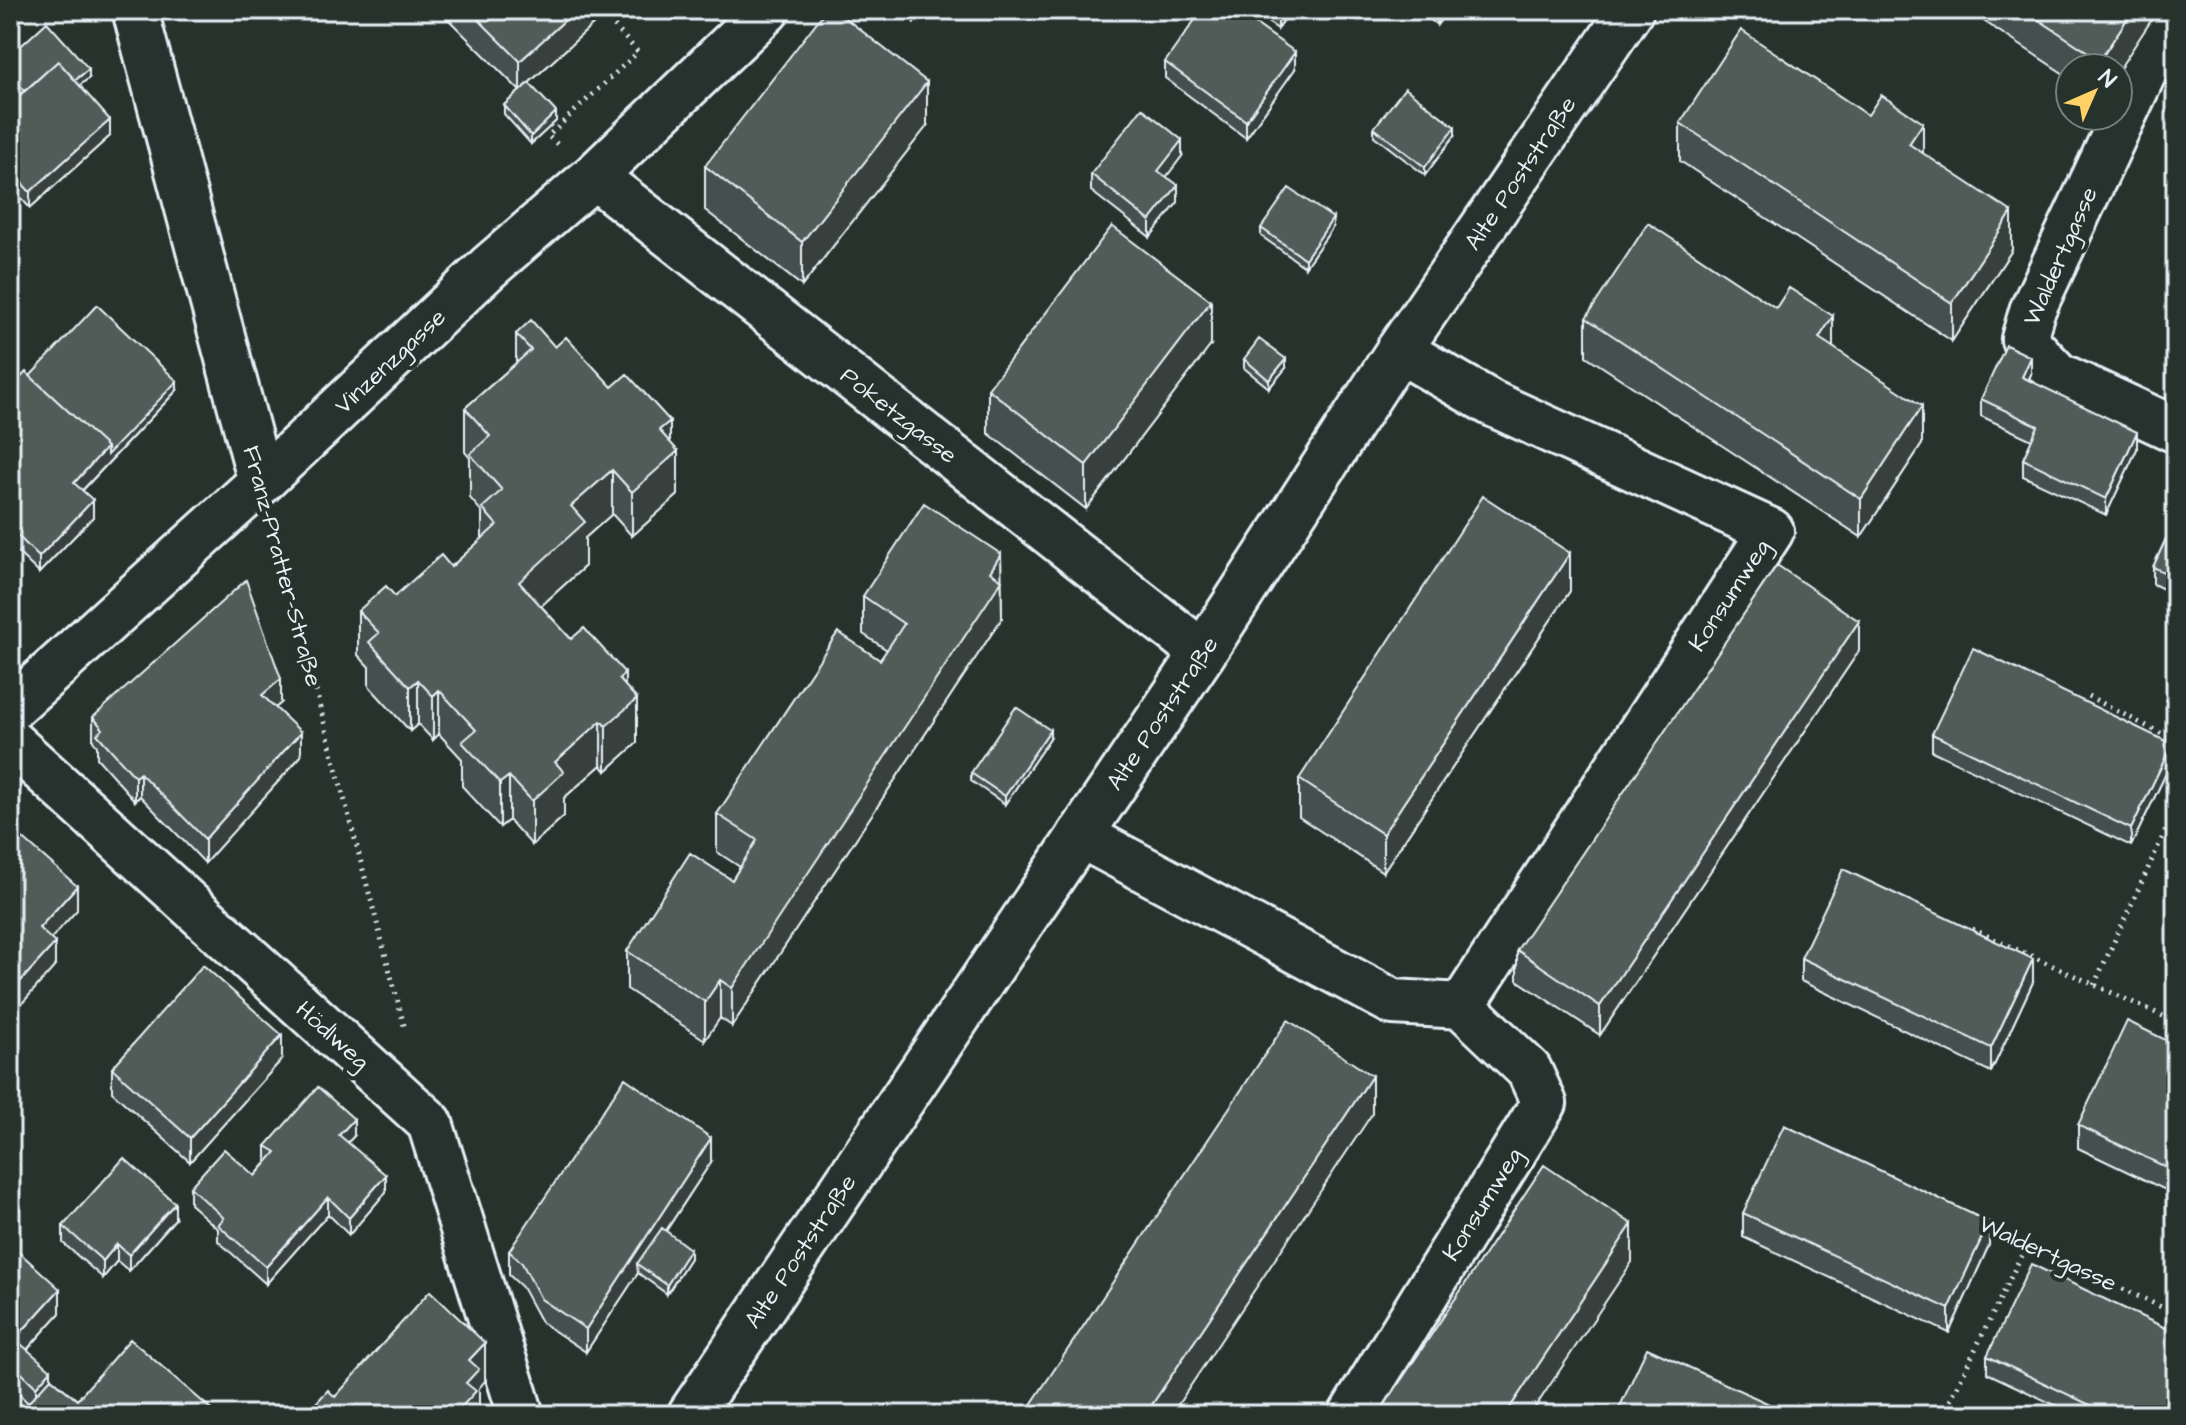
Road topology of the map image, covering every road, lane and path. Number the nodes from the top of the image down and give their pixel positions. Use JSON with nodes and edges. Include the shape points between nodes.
{"nodes":[{"id":1,"x":135,"y":10,"type":"edge"},
{"id":2,"x":767,"y":10,"type":"edge"},
{"id":3,"x":1631,"y":10,"type":"edge"},
{"id":4,"x":2173,"y":10,"type":"edge"},
{"id":5,"x":604,"y":15,"type":"dead end"},
{"id":6,"x":594,"y":176,"type":"junction"},
{"id":7,"x":1399,"y":350,"type":"junction"},
{"id":8,"x":2176,"y":430,"type":"edge"},
{"id":9,"x":261,"y":482,"type":"junction"},
{"id":10,"x":1203,"y":653,"type":"junction"},
{"id":11,"x":2088,"y":696,"type":"dead end"},
{"id":12,"x":10,"y":709,"type":"edge"},
{"id":13,"x":10,"y":741,"type":"edge"},
{"id":14,"x":2176,"y":741,"type":"edge"},
{"id":15,"x":2176,"y":808,"type":"edge"},
{"id":16,"x":1080,"y":835,"type":"junction"},
{"id":17,"x":1972,"y":929,"type":"edge"},
{"id":18,"x":2094,"y":985,"type":"junction"},
{"id":19,"x":1462,"y":1006,"type":"junction"},
{"id":20,"x":2176,"y":1022,"type":"edge"},
{"id":21,"x":406,"y":1032,"type":"dead end"},
{"id":22,"x":1973,"y":1218,"type":"edge"},
{"id":23,"x":2027,"y":1244,"type":"junction"},
{"id":24,"x":2176,"y":1314,"type":"edge"},
{"id":25,"x":1781,"y":1409,"type":"edge"},
{"id":26,"x":521,"y":1415,"type":"edge"},
{"id":27,"x":690,"y":1415,"type":"edge"},
{"id":28,"x":1351,"y":1415,"type":"edge"},
{"id":29,"x":1793,"y":1415,"type":"edge"},
{"id":30,"x":1943,"y":1415,"type":"edge"}],
"edges":[{"from":1,"to":9,"type":"street","name":"Franz-Pratter-Straße"},
{"from":2,"to":6,"type":"street","name":"Vinzenzgasse"},
{"from":3,"to":7,"type":"street","name":"Alte Poststraße"},
{"from":4,"to":8,"type":"street","name":"Waldertgasse","via":[[2032,311],[2024,339],[2058,375]]},
{"from":5,"to":6,"type":"path","via":[[638,52],[548,136]]},
{"from":6,"to":9,"type":"street","name":"Vinzenzgasse","via":[[489,267]]},
{"from":6,"to":10,"type":"street","name":"Poketzgasse"},
{"from":7,"to":10,"type":"street","name":"Alte Poststraße"},
{"from":7,"to":19,"type":"street","name":"Konsumweg","via":[[1491,403],[1771,531]]},
{"from":9,"to":12,"type":"street","name":"Vinzenzgasse"},
{"from":9,"to":21,"type":"path","name":"Franz-Pratter-Straße"},
{"from":10,"to":16,"type":"street","name":"Alte Poststraße"},
{"from":11,"to":14,"type":"path"},
{"from":13,"to":26,"type":"street","name":"Hödlweg","via":[[430,1123]]},
{"from":15,"to":18,"type":"path"},
{"from":16,"to":19,"type":"street","via":[[1393,1002]]},
{"from":16,"to":27,"type":"street","name":"Alte Poststraße"},
{"from":17,"to":18,"type":"path"},
{"from":18,"to":20,"type":"path"},
{"from":19,"to":28,"type":"street","name":"Konsumweg","via":[[1529,1070],[1544,1103]]},
{"from":22,"to":23,"type":"path","name":"Waldertgasse"},
{"from":23,"to":24,"type":"path","name":"Waldertgasse"},
{"from":23,"to":30,"type":"path"},
{"from":25,"to":29,"type":"path"}]}
